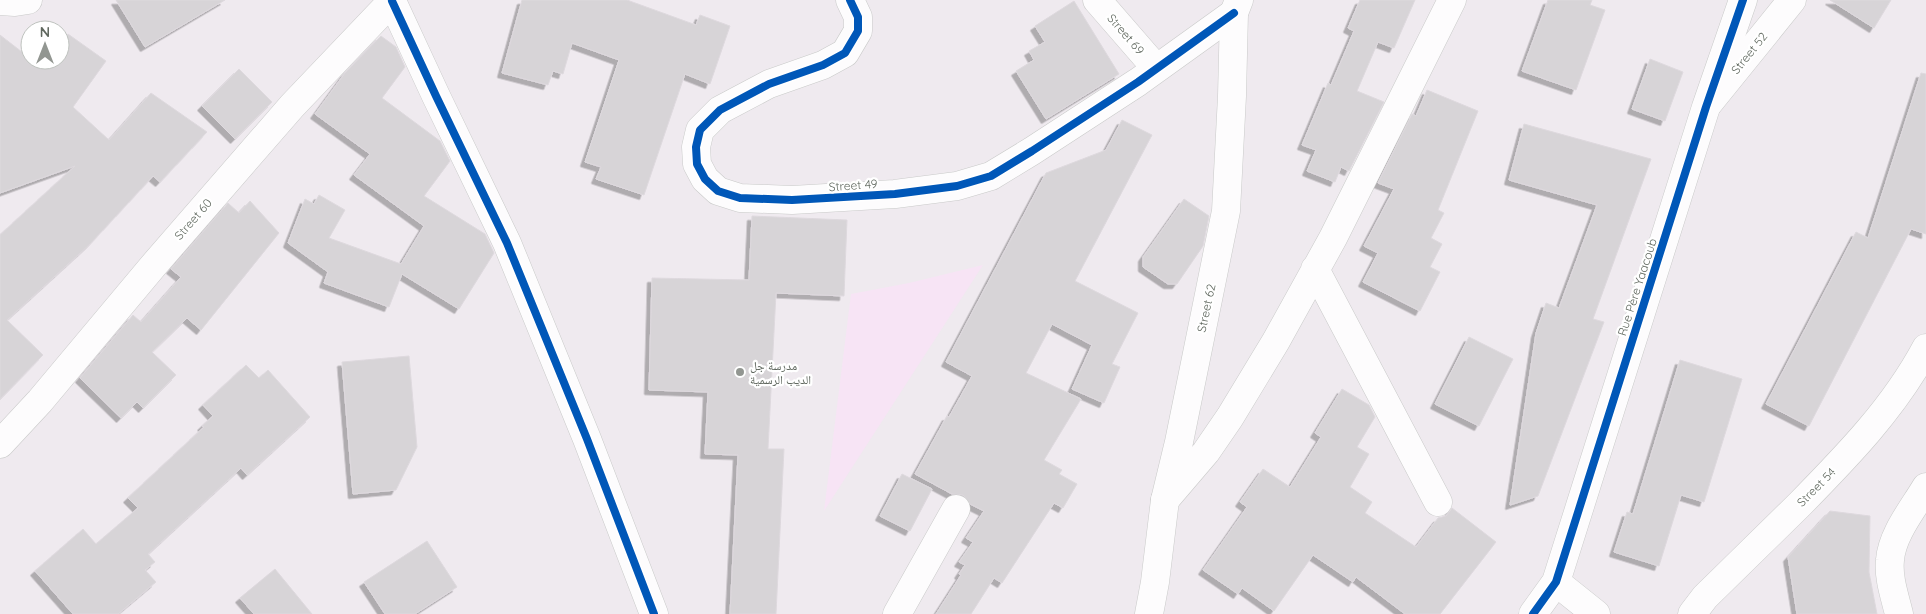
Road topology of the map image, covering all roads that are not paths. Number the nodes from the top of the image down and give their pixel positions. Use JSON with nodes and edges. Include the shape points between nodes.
{"nodes":[{"id":1,"x":0,"y":0,"type":"edge"},
{"id":2,"x":28,"y":0,"type":"edge"},
{"id":3,"x":393,"y":0,"type":"edge"},
{"id":4,"x":850,"y":0,"type":"edge"},
{"id":5,"x":1097,"y":0,"type":"edge"},
{"id":6,"x":1452,"y":0,"type":"edge"},
{"id":7,"x":1743,"y":0,"type":"edge"},
{"id":8,"x":1792,"y":0,"type":"edge"},
{"id":9,"x":1236,"y":6,"type":"edge"},
{"id":10,"x":1156,"y":68,"type":"junction"},
{"id":11,"x":1706,"y":107,"type":"junction"},
{"id":12,"x":1316,"y":269,"type":"junction"},
{"id":13,"x":1926,"y":348,"type":"edge"},
{"id":14,"x":0,"y":444,"type":"edge"},
{"id":15,"x":1926,"y":487,"type":"edge"},
{"id":16,"x":1165,"y":500,"type":"junction"},
{"id":17,"x":1438,"y":502,"type":"dead end"},
{"id":18,"x":956,"y":509,"type":"dead end"},
{"id":19,"x":1556,"y":582,"type":"junction"},
{"id":20,"x":654,"y":614,"type":"edge"},
{"id":21,"x":897,"y":614,"type":"edge"},
{"id":22,"x":1149,"y":614,"type":"edge"},
{"id":23,"x":1533,"y":614,"type":"edge"},
{"id":24,"x":1596,"y":614,"type":"edge"},
{"id":25,"x":1692,"y":614,"type":"edge"},
{"id":26,"x":1899,"y":614,"type":"edge"}],
"edges":[{"from":1,"to":2,"type":"street"},
{"from":3,"to":14,"type":"street","name":"Street 60","via":[[292,106]]},
{"from":3,"to":20,"type":"street","via":[[508,243]]},
{"from":4,"to":10,"type":"street","name":"Street 49","via":[[858,17],[858,32],[845,54],[744,97],[720,110],[700,130],[697,164],[705,179],[718,191],[740,198],[792,200],[895,194],[957,186],[991,176]]},
{"from":5,"to":10,"type":"street","name":"Street 69"},
{"from":6,"to":12,"type":"street"},
{"from":7,"to":11,"type":"street","name":"Rue Père Yaacoub"},
{"from":8,"to":11,"type":"street","name":"Street 52"},
{"from":9,"to":10,"type":"street","name":"Street 49"},
{"from":9,"to":16,"type":"street","name":"Street 62","via":[[1226,211]]},
{"from":11,"to":19,"type":"street","name":"Rue Père Yaacoub"},
{"from":12,"to":16,"type":"street","via":[[1230,417],[1206,452]]},
{"from":12,"to":17,"type":"street"},
{"from":13,"to":25,"type":"street","name":"Street 54","via":[[1882,415],[1849,455],[1705,597]]},
{"from":15,"to":26,"type":"street","via":[[1892,550],[1893,593]]},
{"from":16,"to":22,"type":"street","name":"Street 62"},
{"from":18,"to":21,"type":"street"},
{"from":19,"to":23,"type":"street","name":"Rue Père Yaacoub"},
{"from":19,"to":24,"type":"street"}]}
